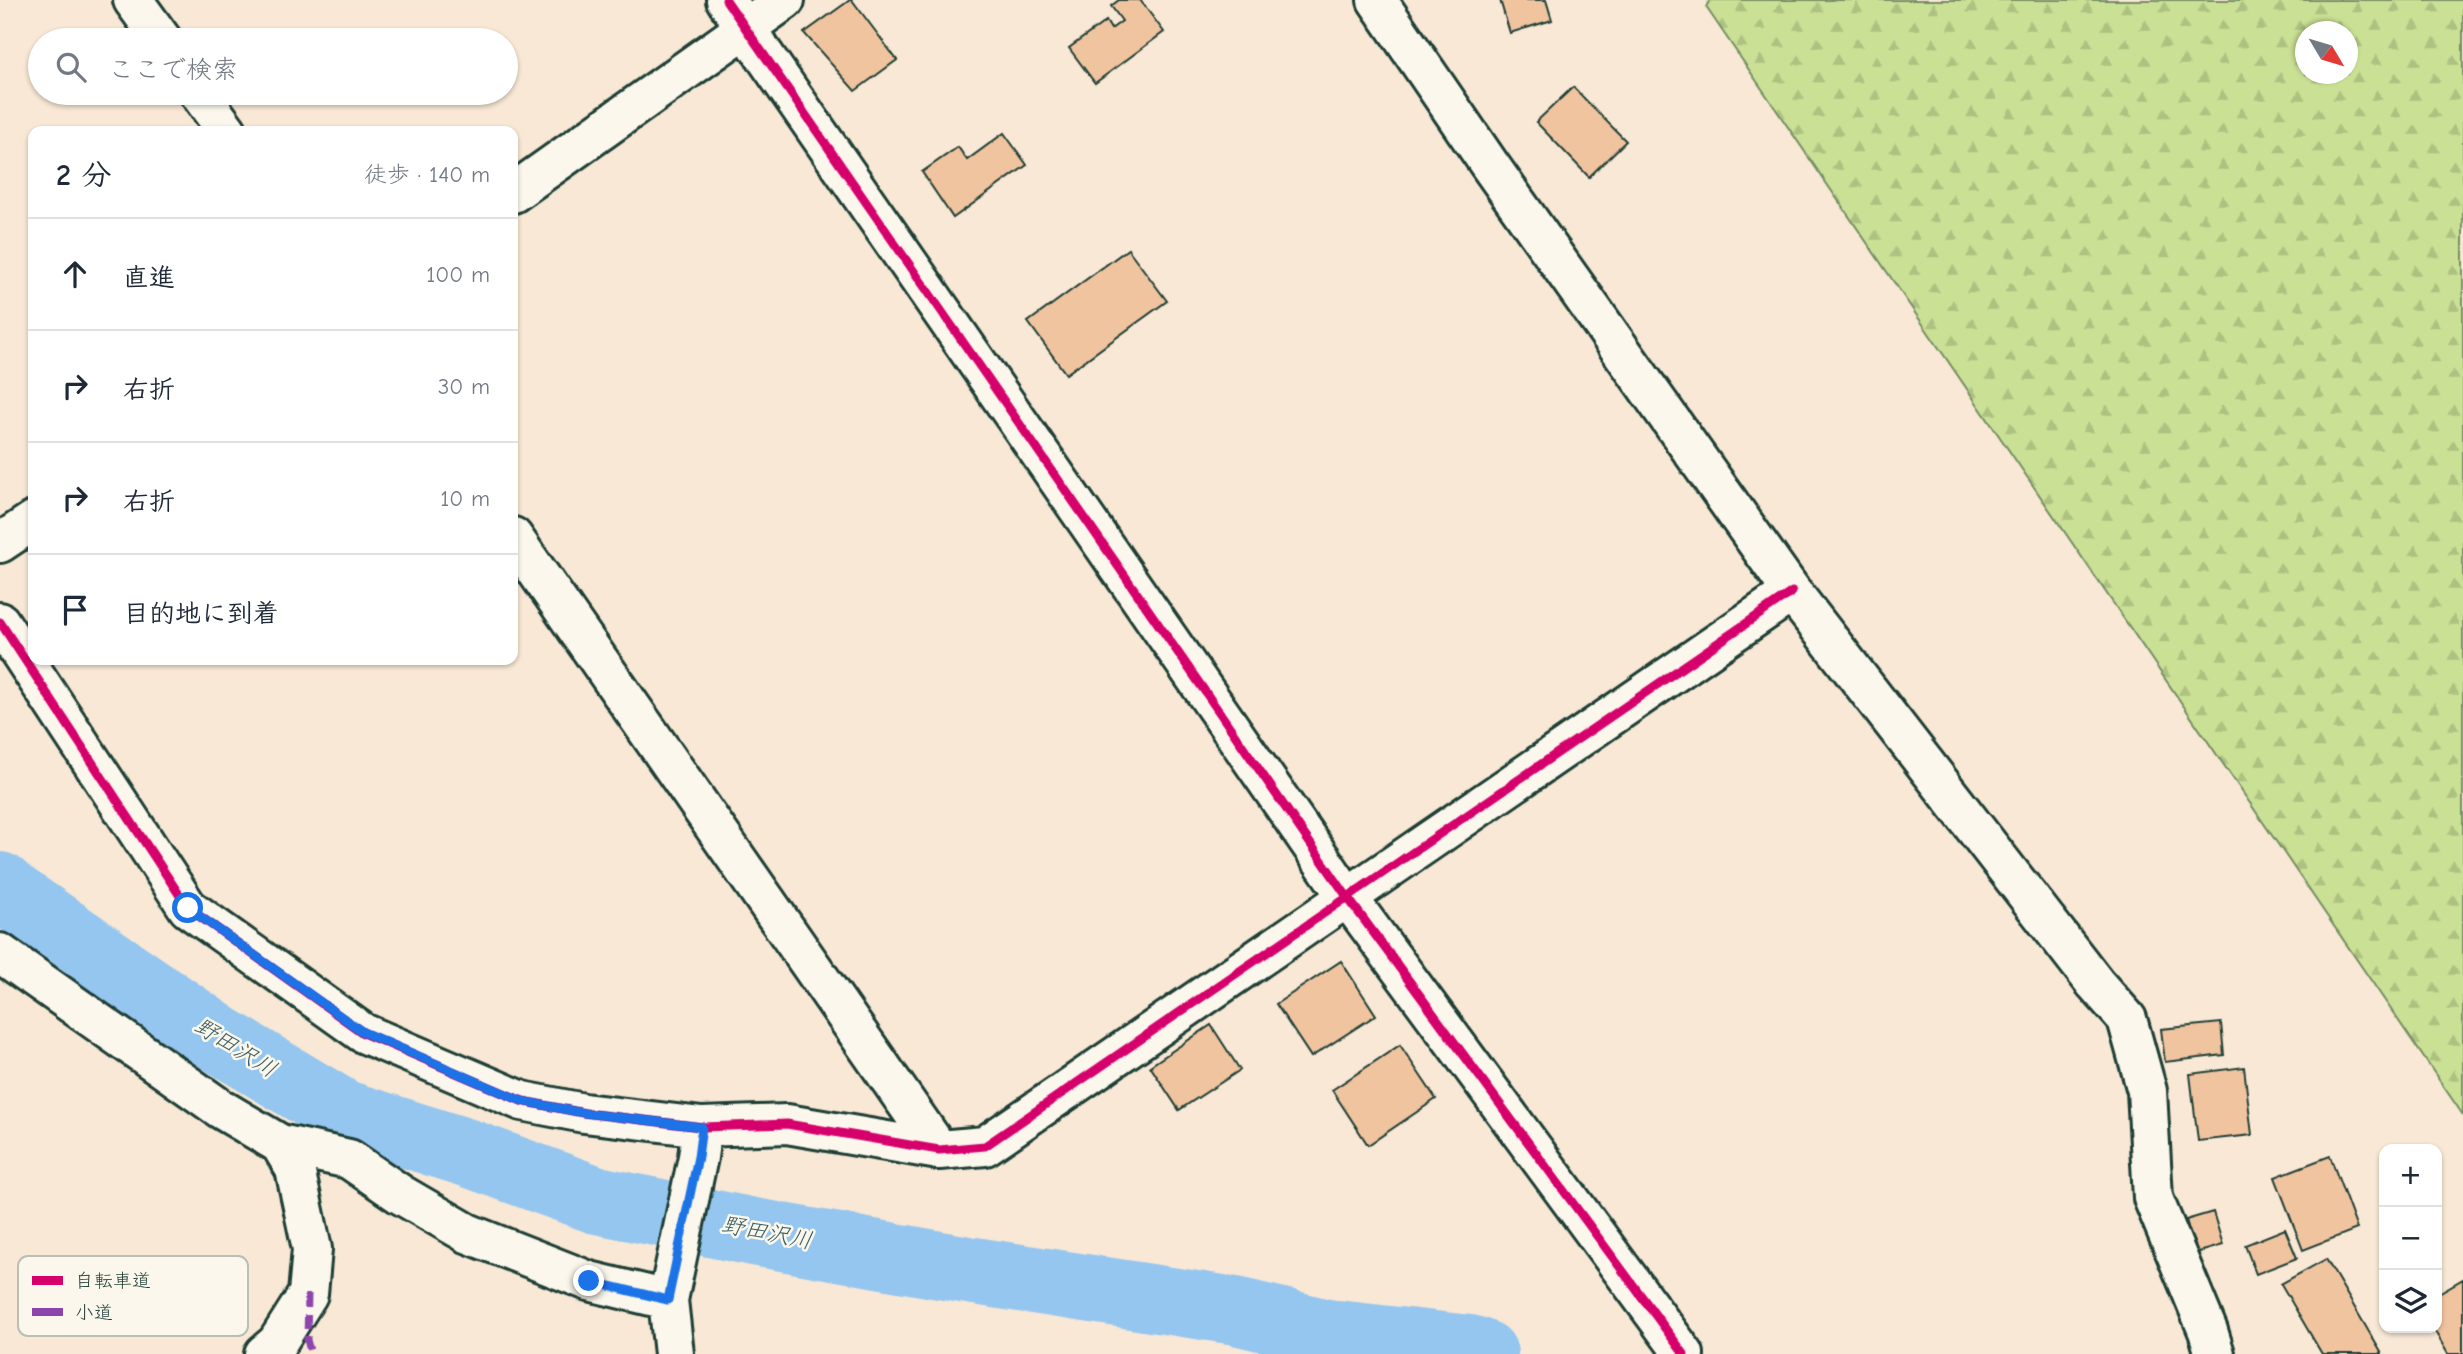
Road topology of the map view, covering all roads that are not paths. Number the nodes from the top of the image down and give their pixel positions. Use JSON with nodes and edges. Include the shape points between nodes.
{"nodes":[{"id":1,"x":133,"y":0,"type":"edge"},
{"id":2,"x":785,"y":0,"type":"edge"},
{"id":3,"x":1377,"y":0,"type":"edge"},
{"id":4,"x":736,"y":14,"type":"edge"},
{"id":5,"x":153,"y":28,"type":"edge"},
{"id":6,"x":208,"y":105,"type":"edge"},
{"id":7,"x":223,"y":126,"type":"edge"},
{"id":8,"x":518,"y":189,"type":"edge"},
{"id":9,"x":28,"y":523,"type":"edge"},
{"id":10,"x":0,"y":543,"type":"edge"},
{"id":11,"x":518,"y":544,"type":"edge"},
{"id":12,"x":1792,"y":592,"type":"junction"},
{"id":13,"x":0,"y":622,"type":"edge"},
{"id":14,"x":1348,"y":898,"type":"junction"},
{"id":15,"x":0,"y":953,"type":"edge"},
{"id":16,"x":700,"y":1142,"type":"junction"},
{"id":17,"x":280,"y":1144,"type":"junction"},
{"id":18,"x":939,"y":1150,"type":"junction"},
{"id":19,"x":671,"y":1286,"type":"junction"},
{"id":20,"x":264,"y":1354,"type":"edge"},
{"id":21,"x":674,"y":1354,"type":"edge"},
{"id":22,"x":1684,"y":1354,"type":"edge"},
{"id":23,"x":2216,"y":1354,"type":"edge"}],
"edges":[{"from":1,"to":5,"type":"street"},
{"from":2,"to":4,"type":"street"},
{"from":3,"to":12,"type":"street"},
{"from":4,"to":8,"type":"street"},
{"from":4,"to":14,"type":"street"},
{"from":6,"to":7,"type":"street"},
{"from":9,"to":10,"type":"street"},
{"from":11,"to":18,"type":"street"},
{"from":12,"to":14,"type":"street"},
{"from":12,"to":23,"type":"street","via":[[2127,1019],[2147,1091],[2153,1198]]},
{"from":13,"to":16,"type":"street","via":[[188,908],[363,1032],[522,1101]]},
{"from":14,"to":18,"type":"street","via":[[985,1146]]},
{"from":14,"to":22,"type":"street"},
{"from":15,"to":17,"type":"street","via":[[221,1109]]},
{"from":16,"to":18,"type":"street","via":[[787,1125]]},
{"from":16,"to":19,"type":"street"},
{"from":17,"to":19,"type":"street","via":[[349,1159],[467,1233],[589,1281]]},
{"from":17,"to":20,"type":"street","via":[[295,1169],[312,1249],[308,1294],[277,1343]]},
{"from":19,"to":21,"type":"street"}]}
